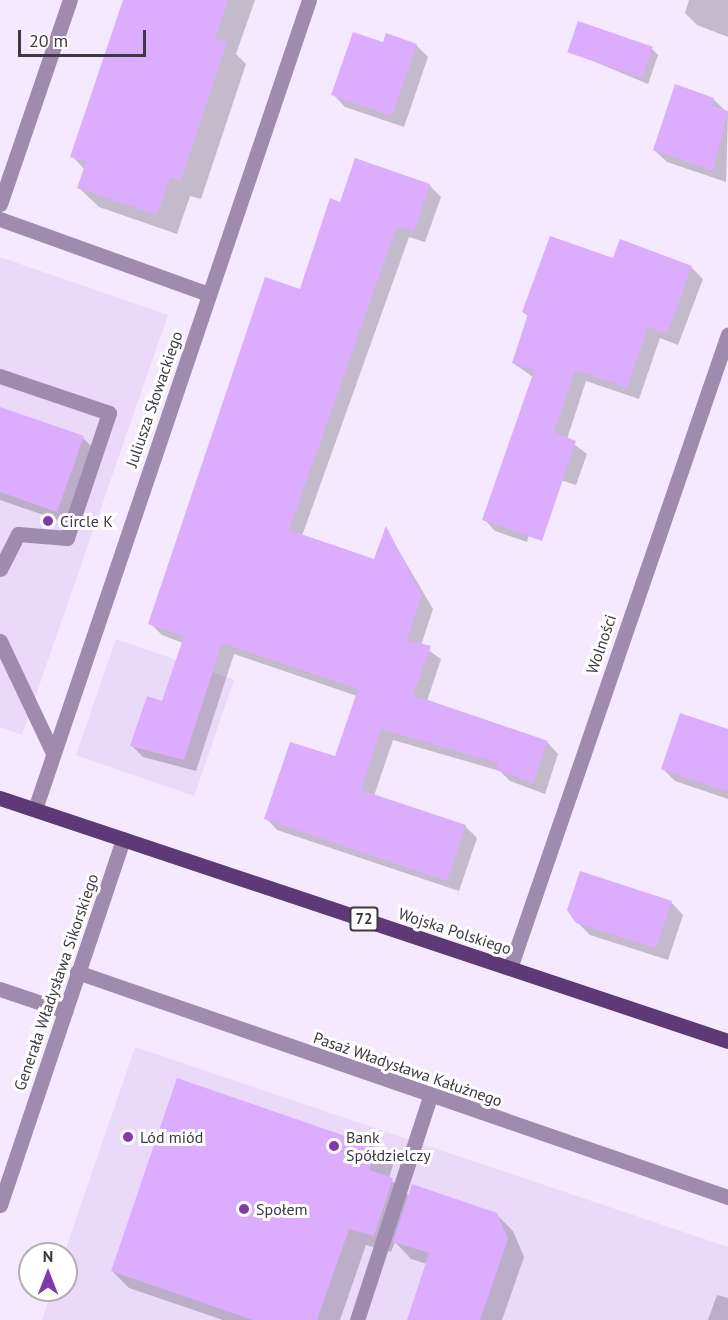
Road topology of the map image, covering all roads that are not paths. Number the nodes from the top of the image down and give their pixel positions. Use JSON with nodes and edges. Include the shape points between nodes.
{"nodes":[{"id":1,"x":70,"y":0,"type":"edge"},
{"id":2,"x":309,"y":0,"type":"edge"},
{"id":3,"x":0,"y":204,"type":"edge"},
{"id":4,"x":0,"y":219,"type":"edge"},
{"id":5,"x":208,"y":294,"type":"junction"},
{"id":6,"x":728,"y":334,"type":"edge"},
{"id":7,"x":0,"y":376,"type":"edge"},
{"id":8,"x":0,"y":568,"type":"edge"},
{"id":9,"x":0,"y":640,"type":"edge"},
{"id":10,"x":53,"y":753,"type":"junction"},
{"id":11,"x":0,"y":798,"type":"edge"},
{"id":12,"x":34,"y":809,"type":"junction"},
{"id":13,"x":123,"y":839,"type":"junction"},
{"id":14,"x":510,"y":968,"type":"junction"},
{"id":15,"x":77,"y":972,"type":"junction"},
{"id":16,"x":0,"y":989,"type":"edge"},
{"id":17,"x":65,"y":1011,"type":"junction"},
{"id":18,"x":728,"y":1041,"type":"edge"},
{"id":19,"x":430,"y":1097,"type":"junction"},
{"id":20,"x":728,"y":1197,"type":"edge"},
{"id":21,"x":0,"y":1205,"type":"edge"},
{"id":22,"x":357,"y":1320,"type":"edge"}],
"edges":[{"from":1,"to":3,"type":"street"},
{"from":2,"to":5,"type":"street","name":"Juliusza Słowackiego"},
{"from":4,"to":5,"type":"street"},
{"from":5,"to":10,"type":"street","name":"Juliusza Słowackiego"},
{"from":6,"to":14,"type":"street","name":"Wolności"},
{"from":7,"to":8,"type":"street","via":[[109,413],[66,538],[18,534]]},
{"from":9,"to":10,"type":"street"},
{"from":10,"to":12,"type":"street","name":"Juliusza Słowackiego"},
{"from":11,"to":12,"type":"main road","name":"Wojska Polskiego","number":"72"},
{"from":12,"to":13,"type":"main road","name":"Wojska Polskiego","number":"72"},
{"from":13,"to":14,"type":"main road","name":"Wojska Polskiego","number":"72"},
{"from":13,"to":15,"type":"street","name":"Generała Władysława Sikorskiego"},
{"from":14,"to":18,"type":"main road","name":"Wojska Polskiego","number":"72"},
{"from":15,"to":17,"type":"street","name":"Generała Władysława Sikorskiego"},
{"from":15,"to":19,"type":"street","name":"Pasaż Władysława Kałużnego"},
{"from":16,"to":17,"type":"street"},
{"from":17,"to":21,"type":"street","name":"Generała Władysława Sikorskiego"},
{"from":19,"to":20,"type":"street","name":"Pasaż Władysława Kałużnego"},
{"from":19,"to":22,"type":"street"}]}
